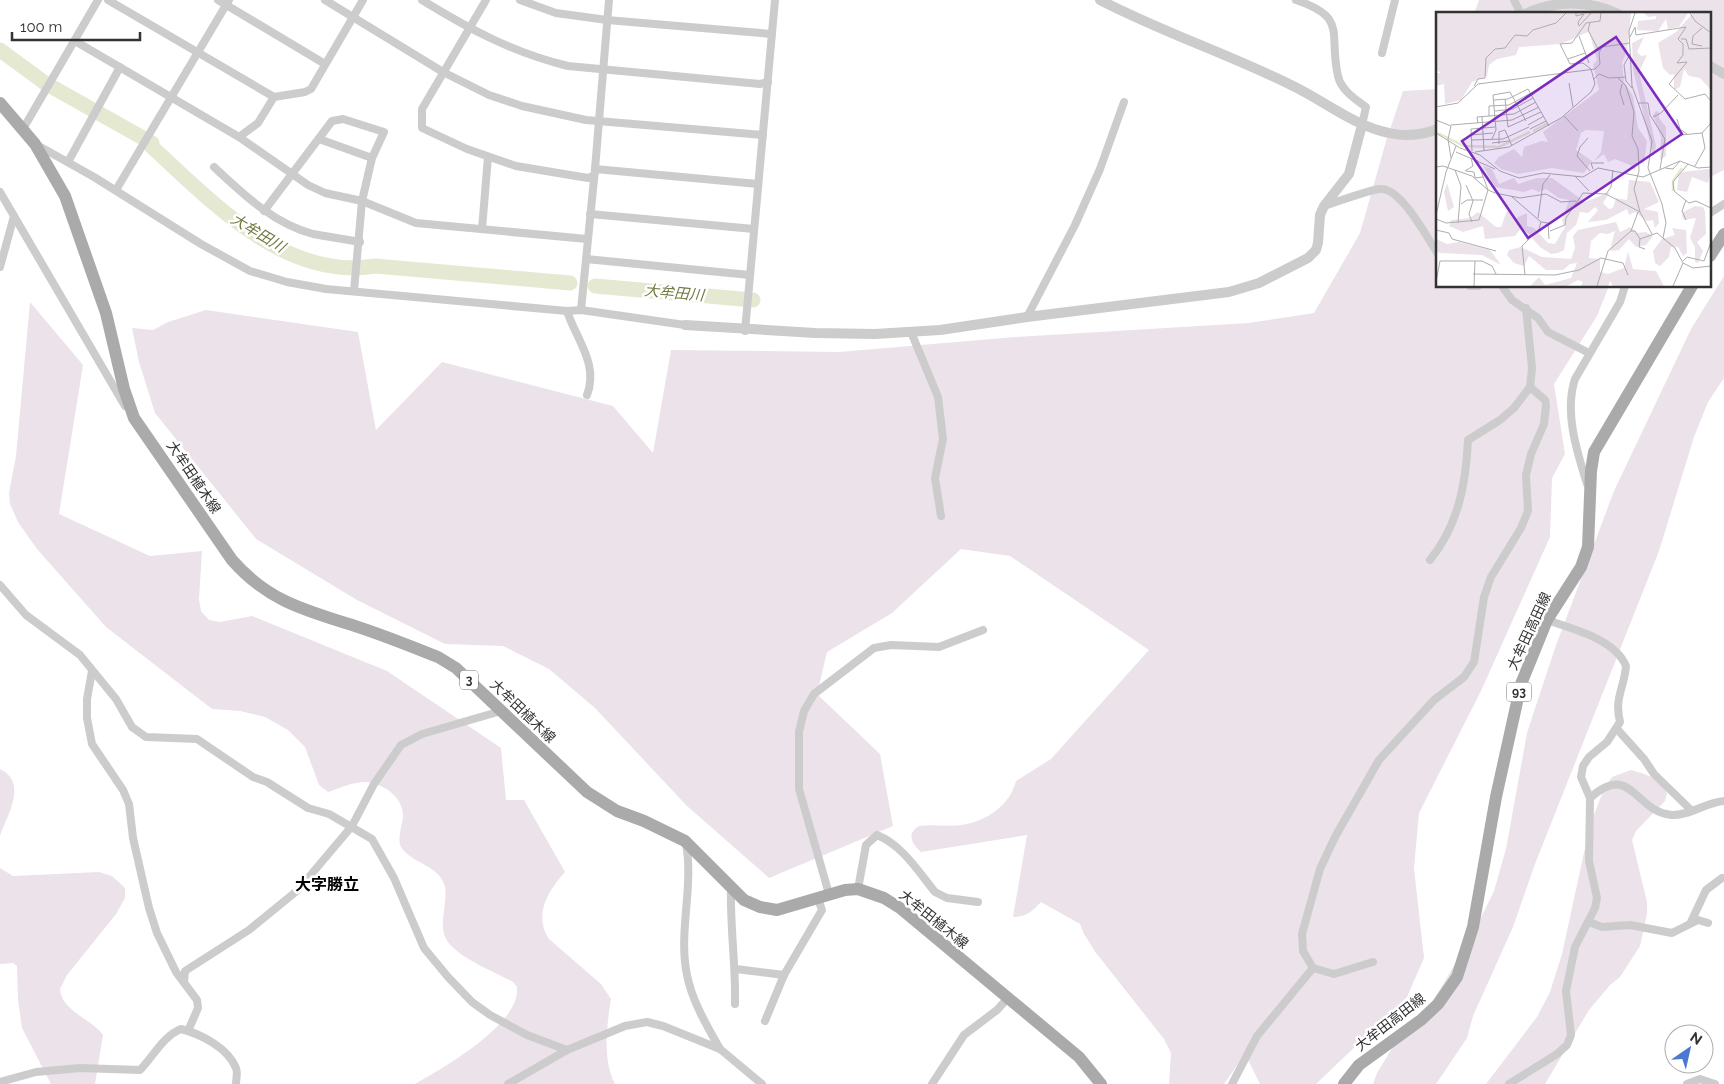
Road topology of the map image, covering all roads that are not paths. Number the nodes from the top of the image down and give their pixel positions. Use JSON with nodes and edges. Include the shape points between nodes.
{"nodes":[{"id":1,"x":98,"y":0,"type":"edge"},
{"id":2,"x":108,"y":0,"type":"edge"},
{"id":3,"x":218,"y":0,"type":"edge"},
{"id":4,"x":325,"y":0,"type":"edge"},
{"id":5,"x":363,"y":0,"type":"edge"},
{"id":6,"x":422,"y":0,"type":"edge"},
{"id":7,"x":486,"y":0,"type":"edge"},
{"id":8,"x":520,"y":0,"type":"edge"},
{"id":9,"x":609,"y":0,"type":"edge"},
{"id":10,"x":775,"y":0,"type":"edge"},
{"id":11,"x":1100,"y":0,"type":"edge"},
{"id":12,"x":1296,"y":0,"type":"edge"},
{"id":13,"x":1395,"y":0,"type":"edge"},
{"id":14,"x":1514,"y":0,"type":"edge"},
{"id":15,"x":227,"y":2,"type":"edge"},
{"id":16,"x":1519,"y":12,"type":"edge"},
{"id":17,"x":1529,"y":12,"type":"edge"},
{"id":18,"x":1614,"y":12,"type":"edge"},
{"id":19,"x":353,"y":17,"type":"junction"},
{"id":20,"x":607,"y":20,"type":"junction"},
{"id":21,"x":469,"y":29,"type":"junction"},
{"id":22,"x":772,"y":34,"type":"junction"},
{"id":23,"x":75,"y":41,"type":"junction"},
{"id":24,"x":198,"y":52,"type":"junction"},
{"id":25,"x":1382,"y":53,"type":"dead end"},
{"id":26,"x":325,"y":64,"type":"junction"},
{"id":27,"x":120,"y":67,"type":"junction"},
{"id":28,"x":1712,"y":67,"type":"edge"},
{"id":29,"x":604,"y":69,"type":"junction"},
{"id":30,"x":443,"y":72,"type":"junction"},
{"id":31,"x":1724,"y":74,"type":"edge"},
{"id":32,"x":768,"y":82,"type":"junction"},
{"id":33,"x":171,"y":97,"type":"junction"},
{"id":34,"x":274,"y":97,"type":"junction"},
{"id":35,"x":1124,"y":102,"type":"dead end"},
{"id":36,"x":0,"y":103,"type":"edge"},
{"id":37,"x":599,"y":120,"type":"junction"},
{"id":38,"x":1362,"y":125,"type":"junction"},
{"id":39,"x":23,"y":129,"type":"junction"},
{"id":40,"x":1436,"y":131,"type":"edge"},
{"id":41,"x":763,"y":135,"type":"junction"},
{"id":42,"x":239,"y":137,"type":"junction"},
{"id":43,"x":319,"y":139,"type":"junction"},
{"id":44,"x":35,"y":144,"type":"junction"},
{"id":45,"x":488,"y":157,"type":"junction"},
{"id":46,"x":372,"y":158,"type":"junction"},
{"id":47,"x":68,"y":162,"type":"junction"},
{"id":48,"x":214,"y":168,"type":"dead end"},
{"id":49,"x":594,"y":172,"type":"junction"},
{"id":50,"x":291,"y":173,"type":"junction"},
{"id":51,"x":758,"y":184,"type":"junction"},
{"id":52,"x":116,"y":190,"type":"junction"},
{"id":53,"x":0,"y":192,"type":"edge"},
{"id":54,"x":362,"y":201,"type":"junction"},
{"id":55,"x":1724,"y":204,"type":"edge"},
{"id":56,"x":1324,"y":206,"type":"junction"},
{"id":57,"x":264,"y":211,"type":"junction"},
{"id":58,"x":1712,"y":212,"type":"edge"},
{"id":59,"x":590,"y":214,"type":"junction"},
{"id":60,"x":14,"y":216,"type":"junction"},
{"id":61,"x":482,"y":229,"type":"junction"},
{"id":62,"x":754,"y":229,"type":"junction"},
{"id":63,"x":1724,"y":234,"type":"edge"},
{"id":64,"x":587,"y":239,"type":"junction"},
{"id":65,"x":360,"y":242,"type":"junction"},
{"id":66,"x":1436,"y":251,"type":"edge"},
{"id":67,"x":1712,"y":253,"type":"edge"},
{"id":68,"x":586,"y":259,"type":"junction"},
{"id":69,"x":0,"y":266,"type":"edge"},
{"id":70,"x":750,"y":275,"type":"junction"},
{"id":71,"x":1503,"y":288,"type":"edge"},
{"id":72,"x":1624,"y":288,"type":"edge"},
{"id":73,"x":1691,"y":288,"type":"edge"},
{"id":74,"x":354,"y":291,"type":"junction"},
{"id":75,"x":1526,"y":308,"type":"junction"},
{"id":76,"x":581,"y":310,"type":"junction"},
{"id":77,"x":567,"y":311,"type":"junction"},
{"id":78,"x":1027,"y":317,"type":"junction"},
{"id":79,"x":686,"y":325,"type":"joint"},
{"id":80,"x":744,"y":330,"type":"junction"},
{"id":81,"x":911,"y":332,"type":"junction"},
{"id":82,"x":1590,"y":353,"type":"junction"},
{"id":83,"x":1530,"y":387,"type":"junction"},
{"id":84,"x":587,"y":395,"type":"dead end"},
{"id":85,"x":152,"y":441,"type":"junction"},
{"id":86,"x":1590,"y":493,"type":"junction"},
{"id":87,"x":941,"y":516,"type":"dead end"},
{"id":88,"x":1430,"y":560,"type":"dead end"},
{"id":89,"x":0,"y":585,"type":"edge"},
{"id":90,"x":1547,"y":620,"type":"junction"},
{"id":91,"x":982,"y":630,"type":"dead end"},
{"id":92,"x":92,"y":671,"type":"junction"},
{"id":93,"x":501,"y":711,"type":"junction"},
{"id":94,"x":1617,"y":729,"type":"junction"},
{"id":95,"x":1590,"y":798,"type":"junction"},
{"id":96,"x":1724,"y":801,"type":"edge"},
{"id":97,"x":1691,"y":810,"type":"junction"},
{"id":98,"x":352,"y":826,"type":"junction"},
{"id":99,"x":685,"y":840,"type":"junction"},
{"id":100,"x":1722,"y":878,"type":"dead end"},
{"id":101,"x":731,"y":889,"type":"junction"},
{"id":102,"x":858,"y":889,"type":"junction"},
{"id":103,"x":823,"y":897,"type":"junction"},
{"id":104,"x":978,"y":902,"type":"dead end"},
{"id":105,"x":1589,"y":922,"type":"junction"},
{"id":106,"x":1691,"y":922,"type":"junction"},
{"id":107,"x":1708,"y":923,"type":"dead end"},
{"id":108,"x":1373,"y":962,"type":"dead end"},
{"id":109,"x":1313,"y":968,"type":"junction"},
{"id":110,"x":736,"y":969,"type":"junction"},
{"id":111,"x":784,"y":975,"type":"junction"},
{"id":112,"x":184,"y":982,"type":"junction"},
{"id":113,"x":1007,"y":999,"type":"junction"},
{"id":114,"x":736,"y":1004,"type":"dead end"},
{"id":115,"x":765,"y":1021,"type":"dead end"},
{"id":116,"x":188,"y":1031,"type":"junction"},
{"id":117,"x":720,"y":1049,"type":"junction"},
{"id":118,"x":567,"y":1050,"type":"junction"},
{"id":119,"x":0,"y":1082,"type":"edge"},
{"id":120,"x":236,"y":1084,"type":"edge"},
{"id":121,"x":508,"y":1084,"type":"edge"},
{"id":122,"x":762,"y":1084,"type":"edge"},
{"id":123,"x":932,"y":1084,"type":"edge"},
{"id":124,"x":1101,"y":1084,"type":"edge"},
{"id":125,"x":1232,"y":1084,"type":"edge"},
{"id":126,"x":1344,"y":1084,"type":"edge"},
{"id":127,"x":1509,"y":1084,"type":"edge"},
{"id":128,"x":1686,"y":1084,"type":"edge"},
{"id":129,"x":1715,"y":1084,"type":"edge"}],
"edges":[{"from":1,"to":23,"type":"street"},
{"from":2,"to":24,"type":"street"},
{"from":3,"to":15,"type":"street"},
{"from":4,"to":19,"type":"street"},
{"from":5,"to":19,"type":"street"},
{"from":6,"to":21,"type":"street"},
{"from":7,"to":21,"type":"street"},
{"from":8,"to":20,"type":"street","via":[[556,12]]},
{"from":9,"to":20,"type":"street"},
{"from":10,"to":22,"type":"street"},
{"from":11,"to":38,"type":"street","via":[[1154,27],[1290,84]]},
{"from":12,"to":38,"type":"street","via":[[1317,8],[1332,22],[1338,77],[1350,95],[1366,107]]},
{"from":13,"to":25,"type":"street"},
{"from":14,"to":16,"type":"street"},
{"from":15,"to":24,"type":"street"},
{"from":15,"to":26,"type":"street"},
{"from":17,"to":18,"type":"street","via":[[1549,3],[1564,1],[1595,3]]},
{"from":19,"to":26,"type":"street"},
{"from":19,"to":30,"type":"street"},
{"from":20,"to":22,"type":"street"},
{"from":20,"to":29,"type":"street"},
{"from":21,"to":29,"type":"street","via":[[540,59],[568,66]]},
{"from":21,"to":30,"type":"street"},
{"from":22,"to":32,"type":"street"},
{"from":23,"to":27,"type":"street"},
{"from":23,"to":39,"type":"street"},
{"from":24,"to":33,"type":"street"},
{"from":24,"to":34,"type":"street"},
{"from":26,"to":34,"type":"street","via":[[312,89]]},
{"from":27,"to":33,"type":"street"},
{"from":27,"to":47,"type":"street"},
{"from":28,"to":31,"type":"street"},
{"from":29,"to":32,"type":"street","via":[[760,84]]},
{"from":29,"to":37,"type":"street"},
{"from":30,"to":37,"type":"street","via":[[489,95],[522,106],[567,117]]},
{"from":30,"to":45,"type":"street","via":[[422,109],[422,128]]},
{"from":32,"to":41,"type":"street"},
{"from":33,"to":42,"type":"street"},
{"from":33,"to":52,"type":"street"},
{"from":34,"to":42,"type":"street","via":[[258,123]]},
{"from":35,"to":78,"type":"street","via":[[1075,225]]},
{"from":36,"to":39,"type":"main road","name":"大牟田植木線","number":"3"},
{"from":37,"to":41,"type":"street"},
{"from":37,"to":49,"type":"street"},
{"from":38,"to":40,"type":"street","via":[[1408,136]]},
{"from":38,"to":56,"type":"street","via":[[1349,174]]},
{"from":39,"to":44,"type":"main road","name":"大牟田植木線","number":"3"},
{"from":41,"to":51,"type":"street"},
{"from":42,"to":50,"type":"street"},
{"from":43,"to":46,"type":"street"},
{"from":43,"to":46,"type":"street","via":[[332,121],[343,119],[384,132]]},
{"from":43,"to":50,"type":"street"},
{"from":44,"to":47,"type":"street"},
{"from":44,"to":85,"type":"main road","name":"大牟田植木線","number":"3","via":[[65,196],[106,313],[134,418]]},
{"from":45,"to":49,"type":"street","via":[[516,166],[588,178]]},
{"from":45,"to":61,"type":"street"},
{"from":46,"to":54,"type":"street"},
{"from":47,"to":52,"type":"street"},
{"from":48,"to":57,"type":"street"},
{"from":49,"to":51,"type":"street"},
{"from":49,"to":59,"type":"street"},
{"from":50,"to":54,"type":"street","via":[[325,193]]},
{"from":50,"to":57,"type":"street"},
{"from":51,"to":62,"type":"street"},
{"from":52,"to":74,"type":"street","via":[[250,271],[287,282]]},
{"from":53,"to":60,"type":"street"},
{"from":54,"to":61,"type":"street","via":[[416,223]]},
{"from":54,"to":65,"type":"street"},
{"from":55,"to":58,"type":"street"},
{"from":56,"to":66,"type":"street","via":[[1381,189],[1394,193]]},
{"from":56,"to":78,"type":"street","via":[[1316,250],[1308,258],[1250,286],[1229,292]]},
{"from":57,"to":65,"type":"street","via":[[312,234]]},
{"from":59,"to":62,"type":"street"},
{"from":59,"to":64,"type":"street"},
{"from":60,"to":69,"type":"street"},
{"from":60,"to":85,"type":"street","via":[[108,378]]},
{"from":61,"to":64,"type":"street"},
{"from":62,"to":70,"type":"street"},
{"from":63,"to":67,"type":"main road"},
{"from":64,"to":68,"type":"street"},
{"from":65,"to":74,"type":"street"},
{"from":68,"to":70,"type":"street"},
{"from":68,"to":76,"type":"street"},
{"from":70,"to":80,"type":"street"},
{"from":71,"to":75,"type":"street","via":[[1512,300]]},
{"from":72,"to":82,"type":"street","via":[[1620,302]]},
{"from":73,"to":86,"type":"main road","name":"大牟田高田線","number":"93","via":[[1594,452]]},
{"from":74,"to":77,"type":"street"},
{"from":75,"to":82,"type":"street","via":[[1548,332]]},
{"from":75,"to":83,"type":"street","via":[[1532,368]]},
{"from":76,"to":77,"type":"street"},
{"from":76,"to":79,"type":"street"},
{"from":77,"to":84,"type":"street","via":[[589,358]]},
{"from":78,"to":81,"type":"street"},
{"from":79,"to":80,"type":"street"},
{"from":80,"to":81,"type":"street"},
{"from":81,"to":87,"type":"street","via":[[938,397],[942,439],[935,478]]},
{"from":82,"to":86,"type":"street","via":[[1574,380],[1570,406]]},
{"from":83,"to":88,"type":"street","via":[[1500,420],[1468,440],[1460,502],[1451,528]]},
{"from":83,"to":109,"type":"street","via":[[1546,405],[1544,424],[1526,474],[1528,511],[1491,577],[1484,598],[1474,662],[1464,677],[1434,700],[1379,760],[1335,837],[1320,869],[1302,934],[1302,951]]},
{"from":85,"to":93,"type":"main road","name":"大牟田植木線","number":"3","via":[[232,560],[260,587],[288,604],[438,656],[456,668]]},
{"from":86,"to":90,"type":"main road","name":"大牟田高田線","number":"93","via":[[1588,547],[1580,567]]},
{"from":89,"to":92,"type":"street","via":[[26,615],[80,655]]},
{"from":90,"to":94,"type":"street","via":[[1594,636],[1624,660],[1626,672],[1618,695],[1620,722]]},
{"from":90,"to":126,"type":"main road","name":"大牟田高田線","number":"93","via":[[1520,684],[1473,927],[1458,977],[1421,1020],[1359,1065]]},
{"from":91,"to":103,"type":"street","via":[[939,647],[891,645],[874,648],[814,694],[804,711],[798,732],[799,789]]},
{"from":92,"to":98,"type":"street","via":[[116,698],[132,727],[146,737],[197,739],[253,777],[267,782],[308,808]]},
{"from":92,"to":112,"type":"street","via":[[87,718],[92,744],[129,804],[149,908],[161,942]]},
{"from":93,"to":98,"type":"street","via":[[422,734],[401,745],[374,784]]},
{"from":93,"to":99,"type":"main road","name":"大牟田植木線","number":"3","via":[[587,792],[617,811]]},
{"from":94,"to":95,"type":"street","via":[[1583,766],[1581,777]]},
{"from":94,"to":97,"type":"street","via":[[1654,774]]},
{"from":95,"to":97,"type":"street","via":[[1613,783],[1622,785],[1658,811],[1674,815]]},
{"from":95,"to":105,"type":"street","via":[[1588,861],[1597,898]]},
{"from":96,"to":97,"type":"street"},
{"from":98,"to":112,"type":"street","via":[[298,890],[249,930],[186,971]]},
{"from":98,"to":118,"type":"street","via":[[372,839],[394,878],[424,948],[462,992],[490,1015],[527,1035]]},
{"from":99,"to":101,"type":"main road","name":"大牟田植木線","number":"3"},
{"from":99,"to":117,"type":"street","via":[[689,863],[684,951],[687,976],[703,1018]]},
{"from":100,"to":106,"type":"street","via":[[1706,890]]},
{"from":101,"to":103,"type":"main road","name":"大牟田植木線","number":"3","via":[[744,900],[778,910]]},
{"from":101,"to":110,"type":"street","via":[[730,922]]},
{"from":102,"to":103,"type":"main road","name":"大牟田植木線","number":"3"},
{"from":102,"to":104,"type":"street","via":[[866,845],[877,835],[902,852],[940,896]]},
{"from":102,"to":113,"type":"main road","name":"大牟田植木線","number":"3","via":[[884,898],[900,908]]},
{"from":103,"to":111,"type":"street","via":[[822,910]]},
{"from":105,"to":106,"type":"street","via":[[1602,927],[1630,925],[1672,933]]},
{"from":105,"to":127,"type":"street","via":[[1574,947],[1566,991],[1568,1045]]},
{"from":106,"to":107,"type":"street"},
{"from":108,"to":109,"type":"street","via":[[1334,974]]},
{"from":109,"to":125,"type":"street","via":[[1257,1036]]},
{"from":110,"to":111,"type":"street"},
{"from":110,"to":114,"type":"street"},
{"from":111,"to":115,"type":"street"},
{"from":112,"to":116,"type":"street","via":[[197,1000],[198,1008]]},
{"from":113,"to":123,"type":"street","via":[[964,1035]]},
{"from":113,"to":124,"type":"main road","name":"大牟田植木線","number":"3","via":[[1079,1057]]},
{"from":116,"to":119,"type":"street","via":[[181,1029],[170,1033],[140,1070],[80,1068],[36,1072]]},
{"from":116,"to":120,"type":"street","via":[[226,1053],[237,1069]]},
{"from":117,"to":118,"type":"street","via":[[647,1022],[625,1026]]},
{"from":117,"to":122,"type":"street"},
{"from":118,"to":121,"type":"street"},
{"from":128,"to":129,"type":"street","via":[[1700,1079]]}]}
